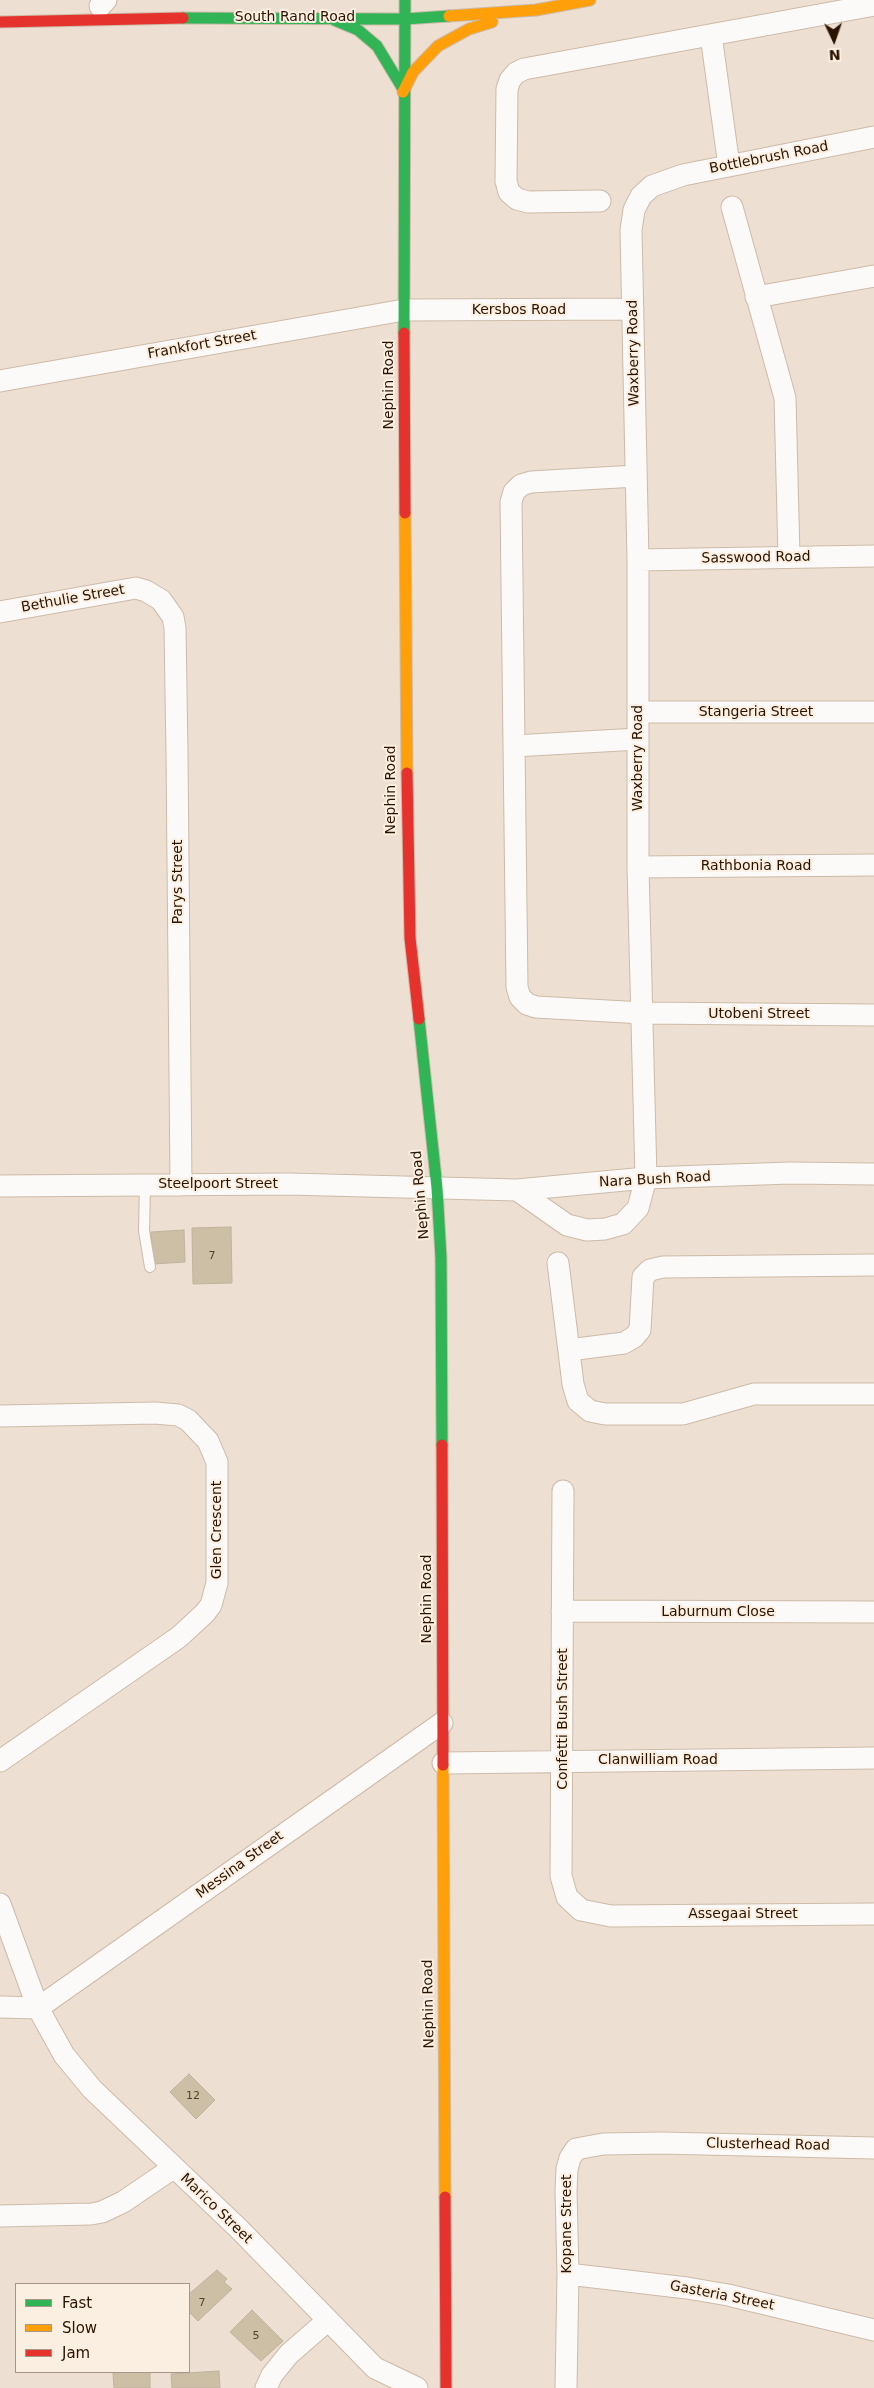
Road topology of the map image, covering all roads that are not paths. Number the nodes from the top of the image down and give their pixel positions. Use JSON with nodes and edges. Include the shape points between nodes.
{"nodes":[{"id":1,"x":418,"y":0,"type":"edge"},
{"id":2,"x":590,"y":0,"type":"edge"},
{"id":3,"x":401,"y":1,"type":"edge"},
{"id":4,"x":874,"y":4,"type":"edge"},
{"id":5,"x":74,"y":8,"type":"dead end"},
{"id":6,"x":536,"y":10,"type":"junction"},
{"id":7,"x":0,"y":16,"type":"edge"},
{"id":8,"x":320,"y":17,"type":"junction"},
{"id":9,"x":405,"y":19,"type":"junction"},
{"id":10,"x":0,"y":22,"type":"edge"},
{"id":11,"x":711,"y":35,"type":"junction"},
{"id":12,"x":403,"y":91,"type":"junction"},
{"id":13,"x":874,"y":137,"type":"edge"},
{"id":14,"x":729,"y":166,"type":"junction"},
{"id":15,"x":664,"y":181,"type":"joint"},
{"id":16,"x":600,"y":201,"type":"dead end"},
{"id":17,"x":732,"y":207,"type":"dead end"},
{"id":18,"x":874,"y":276,"type":"edge"},
{"id":19,"x":756,"y":297,"type":"junction"},
{"id":20,"x":633,"y":309,"type":"junction"},
{"id":21,"x":404,"y":310,"type":"junction"},
{"id":22,"x":0,"y":381,"type":"edge"},
{"id":23,"x":636,"y":476,"type":"junction"},
{"id":24,"x":874,"y":556,"type":"edge"},
{"id":25,"x":789,"y":557,"type":"junction"},
{"id":26,"x":638,"y":560,"type":"junction"},
{"id":27,"x":146,"y":591,"type":"joint"},
{"id":28,"x":0,"y":612,"type":"edge"},
{"id":29,"x":638,"y":712,"type":"junction"},
{"id":30,"x":874,"y":712,"type":"edge"},
{"id":31,"x":638,"y":739,"type":"junction"},
{"id":32,"x":514,"y":746,"type":"junction"},
{"id":33,"x":874,"y":865,"type":"edge"},
{"id":34,"x":638,"y":867,"type":"junction"},
{"id":35,"x":643,"y":1013,"type":"junction"},
{"id":36,"x":874,"y":1015,"type":"edge"},
{"id":37,"x":874,"y":1174,"type":"edge"},
{"id":38,"x":646,"y":1178,"type":"junction"},
{"id":39,"x":145,"y":1185,"type":"junction"},
{"id":40,"x":181,"y":1185,"type":"junction"},
{"id":41,"x":0,"y":1186,"type":"edge"},
{"id":42,"x":437,"y":1188,"type":"junction"},
{"id":43,"x":517,"y":1190,"type":"junction"},
{"id":44,"x":558,"y":1263,"type":"dead end"},
{"id":45,"x":874,"y":1265,"type":"edge"},
{"id":46,"x":150,"y":1267,"type":"dead end"},
{"id":47,"x":569,"y":1350,"type":"junction"},
{"id":48,"x":874,"y":1394,"type":"edge"},
{"id":49,"x":0,"y":1416,"type":"edge"},
{"id":50,"x":563,"y":1490,"type":"dead end"},
{"id":51,"x":562,"y":1611,"type":"junction"},
{"id":52,"x":874,"y":1612,"type":"edge"},
{"id":53,"x":442,"y":1723,"type":"junction"},
{"id":54,"x":874,"y":1758,"type":"edge"},
{"id":55,"x":564,"y":1760,"type":"junction"},
{"id":56,"x":0,"y":1761,"type":"edge"},
{"id":57,"x":443,"y":1763,"type":"junction"},
{"id":58,"x":0,"y":1904,"type":"edge"},
{"id":59,"x":874,"y":1914,"type":"edge"},
{"id":60,"x":611,"y":1916,"type":"joint"},
{"id":61,"x":0,"y":2007,"type":"edge"},
{"id":62,"x":38,"y":2008,"type":"junction"},
{"id":63,"x":662,"y":2143,"type":"joint"},
{"id":64,"x":874,"y":2148,"type":"edge"},
{"id":65,"x":173,"y":2168,"type":"junction"},
{"id":66,"x":0,"y":2216,"type":"edge"},
{"id":67,"x":568,"y":2274,"type":"junction"},
{"id":68,"x":327,"y":2321,"type":"junction"},
{"id":69,"x":874,"y":2330,"type":"edge"},
{"id":70,"x":266,"y":2388,"type":"edge"},
{"id":71,"x":417,"y":2388,"type":"edge"},
{"id":72,"x":446,"y":2388,"type":"edge"},
{"id":73,"x":566,"y":2388,"type":"edge"}],
"edges":[{"from":1,"to":3,"type":"street"},
{"from":2,"to":6,"type":"street","name":"South Rand Road"},
{"from":3,"to":9,"type":"street","name":"Nephin Road"},
{"from":4,"to":11,"type":"street"},
{"from":5,"to":7,"type":"street"},
{"from":6,"to":9,"type":"street","name":"South Rand Road"},
{"from":6,"to":12,"type":"street","via":[[478,26],[450,38],[420,64]]},
{"from":8,"to":9,"type":"street","name":"South Rand Road"},
{"from":8,"to":10,"type":"street","name":"South Rand Road"},
{"from":8,"to":12,"type":"street","via":[[339,21],[366,35],[383,53]]},
{"from":9,"to":12,"type":"street","name":"Nephin Road"},
{"from":11,"to":14,"type":"street"},
{"from":11,"to":16,"type":"street","via":[[524,69],[510,80],[507,89],[506,181],[509,192],[517,200],[528,202]]},
{"from":12,"to":21,"type":"street","name":"Nephin Road"},
{"from":13,"to":14,"type":"street","name":"Bottlebrush Road"},
{"from":14,"to":15,"type":"street","name":"Bottlebrush Road"},
{"from":15,"to":20,"type":"street","name":"Waxberry Road","via":[[641,196],[634,210],[631,230]]},
{"from":17,"to":19,"type":"street"},
{"from":18,"to":19,"type":"street"},
{"from":19,"to":25,"type":"street","via":[[785,398]]},
{"from":20,"to":21,"type":"street","name":"Kersbos Road"},
{"from":20,"to":23,"type":"street","name":"Waxberry Road"},
{"from":21,"to":22,"type":"street","name":"Frankfort Street"},
{"from":21,"to":42,"type":"street","name":"Nephin Road","via":[[410,938]]},
{"from":23,"to":26,"type":"street","name":"Waxberry Road"},
{"from":23,"to":32,"type":"street","via":[[531,482],[514,492],[511,502]]},
{"from":24,"to":25,"type":"street","name":"Sasswood Road"},
{"from":25,"to":26,"type":"street","name":"Sasswood Road"},
{"from":26,"to":29,"type":"street","name":"Waxberry Road"},
{"from":27,"to":28,"type":"street","name":"Bethulie Street","via":[[123,589]]},
{"from":27,"to":40,"type":"street","name":"Parys Street","via":[[168,608],[175,628]]},
{"from":29,"to":30,"type":"street","name":"Stangeria Street"},
{"from":29,"to":31,"type":"street","name":"Waxberry Road"},
{"from":31,"to":32,"type":"street"},
{"from":31,"to":34,"type":"street","name":"Waxberry Road"},
{"from":32,"to":35,"type":"street","name":"Utobeni Street","via":[[517,987],[520,996],[527,1004],[536,1007]]},
{"from":33,"to":34,"type":"street","name":"Rathbonia Road"},
{"from":34,"to":35,"type":"street","name":"Waxberry Road"},
{"from":35,"to":36,"type":"street","name":"Utobeni Street"},
{"from":35,"to":38,"type":"street","name":"Waxberry Road"},
{"from":37,"to":38,"type":"street","name":"Nara Bush Road"},
{"from":38,"to":43,"type":"street","name":"Nara Bush Road"},
{"from":38,"to":43,"type":"street","name":"Waxberry Road","via":[[638,1208],[623,1224],[605,1230],[567,1225]]},
{"from":39,"to":40,"type":"street","name":"Steelpoort Street"},
{"from":39,"to":41,"type":"street","name":"Steelpoort Street"},
{"from":39,"to":46,"type":"lane","via":[[144,1231]]},
{"from":40,"to":42,"type":"street","name":"Steelpoort Street"},
{"from":42,"to":43,"type":"street","name":"Nara Bush Road"},
{"from":42,"to":53,"type":"street","name":"Nephin Road","via":[[441,1258]]},
{"from":44,"to":47,"type":"street"},
{"from":45,"to":47,"type":"street","via":[[663,1267],[650,1270],[643,1277],[640,1330],[634,1337],[624,1343]]},
{"from":47,"to":48,"type":"street","via":[[578,1401],[590,1412],[683,1414],[754,1394]]},
{"from":49,"to":56,"type":"street","name":"Glen Crescent","via":[[178,1415],[188,1420],[208,1441],[217,1462],[217,1583],[211,1605],[179,1638]]},
{"from":50,"to":51,"type":"street","name":"Confetti Bush Street"},
{"from":51,"to":52,"type":"street","name":"Laburnum Close"},
{"from":51,"to":55,"type":"street","name":"Confetti Bush Street"},
{"from":53,"to":57,"type":"street","name":"Nephin Road"},
{"from":53,"to":62,"type":"street","name":"Messina Street"},
{"from":54,"to":55,"type":"street","name":"Clanwilliam Road"},
{"from":55,"to":57,"type":"street","name":"Clanwilliam Road"},
{"from":55,"to":60,"type":"street","name":"Confetti Bush Street","via":[[563,1888],[574,1906]]},
{"from":57,"to":72,"type":"street","name":"Nephin Road"},
{"from":58,"to":62,"type":"street","name":"Marico Street"},
{"from":59,"to":60,"type":"street","name":"Assegaai Street"},
{"from":61,"to":62,"type":"street"},
{"from":62,"to":65,"type":"street","name":"Marico Street","via":[[64,2055],[92,2089]]},
{"from":63,"to":64,"type":"street","name":"Clusterhead Road"},
{"from":63,"to":67,"type":"street","name":"Kopane Street","via":[[603,2144],[576,2149],[567,2169]]},
{"from":65,"to":66,"type":"street","via":[[123,2202],[102,2212]]},
{"from":65,"to":68,"type":"street","name":"Marico Street","via":[[238,2228]]},
{"from":67,"to":69,"type":"street","name":"Gasteria Street","via":[[728,2295]]},
{"from":67,"to":73,"type":"street","name":"Kopane Street"},
{"from":68,"to":70,"type":"street","via":[[290,2354]]},
{"from":68,"to":71,"type":"street","name":"Marico Street","via":[[375,2368]]}]}
